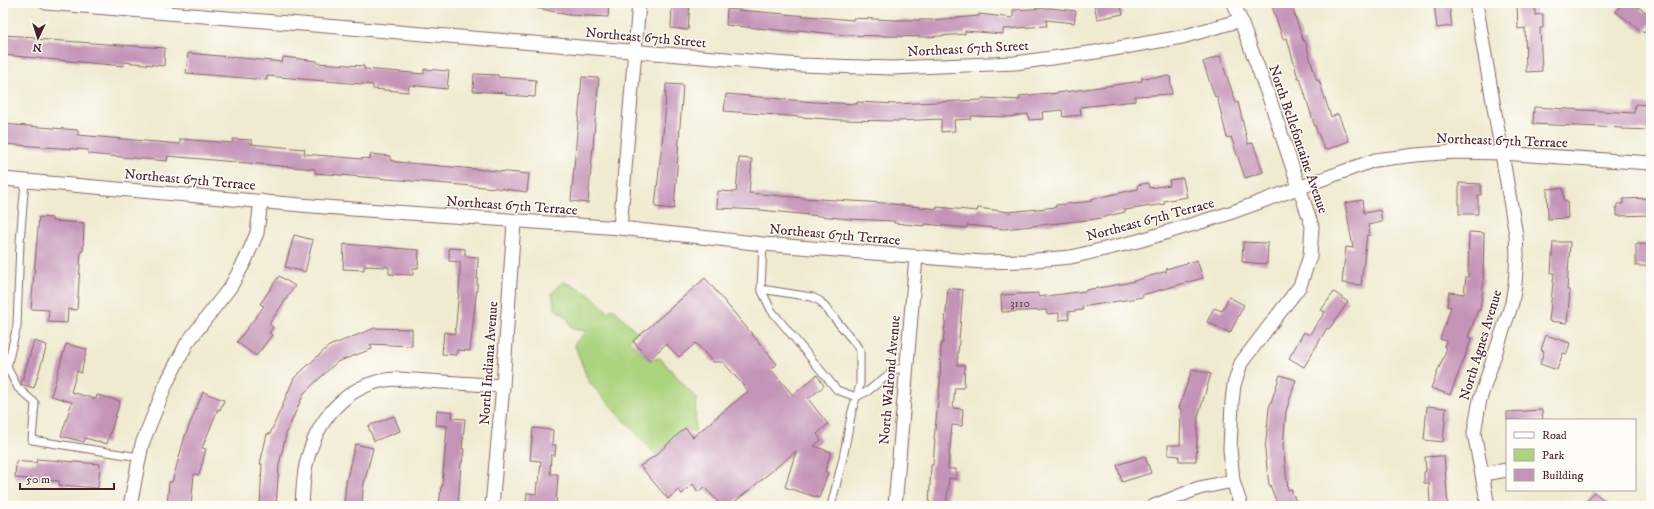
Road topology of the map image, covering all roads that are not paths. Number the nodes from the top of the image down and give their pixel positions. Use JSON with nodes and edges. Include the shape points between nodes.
{"nodes":[{"id":1,"x":46,"y":3,"type":"edge"},
{"id":2,"x":639,"y":3,"type":"edge"},
{"id":3,"x":1234,"y":3,"type":"edge"},
{"id":4,"x":1476,"y":3,"type":"edge"},
{"id":5,"x":1241,"y":20,"type":"junction"},
{"id":6,"x":635,"y":52,"type":"junction"},
{"id":7,"x":1502,"y":153,"type":"junction"},
{"id":8,"x":1651,"y":163,"type":"edge"},
{"id":9,"x":3,"y":179,"type":"edge"},
{"id":10,"x":25,"y":181,"type":"junction"},
{"id":11,"x":1299,"y":188,"type":"junction"},
{"id":12,"x":260,"y":201,"type":"junction"},
{"id":13,"x":514,"y":222,"type":"junction"},
{"id":14,"x":620,"y":228,"type":"junction"},
{"id":15,"x":763,"y":244,"type":"junction"},
{"id":16,"x":916,"y":257,"type":"junction"},
{"id":17,"x":761,"y":289,"type":"junction"},
{"id":18,"x":906,"y":367,"type":"junction"},
{"id":19,"x":503,"y":386,"type":"junction"},
{"id":20,"x":856,"y":397,"type":"junction"},
{"id":21,"x":139,"y":458,"type":"junction"},
{"id":22,"x":1506,"y":470,"type":"edge"},
{"id":23,"x":1483,"y":474,"type":"junction"},
{"id":24,"x":1234,"y":481,"type":"junction"},
{"id":25,"x":130,"y":506,"type":"edge"},
{"id":26,"x":302,"y":506,"type":"edge"},
{"id":27,"x":492,"y":506,"type":"edge"},
{"id":28,"x":831,"y":506,"type":"edge"},
{"id":29,"x":895,"y":506,"type":"edge"},
{"id":30,"x":1154,"y":506,"type":"edge"},
{"id":31,"x":1241,"y":506,"type":"edge"},
{"id":32,"x":1488,"y":506,"type":"edge"}],
"edges":[{"from":1,"to":6,"type":"street","name":"Northeast 67th Street"},
{"from":2,"to":6,"type":"street"},
{"from":3,"to":5,"type":"street","name":"North Bellefontaine Avenue"},
{"from":4,"to":7,"type":"street","name":"North Agnes Avenue"},
{"from":5,"to":6,"type":"street","name":"Northeast 67th Street","via":[[1182,37],[1015,63],[930,67],[831,67]]},
{"from":5,"to":11,"type":"street","name":"North Bellefontaine Avenue"},
{"from":6,"to":14,"type":"street"},
{"from":7,"to":8,"type":"street","name":"Northeast 67th Terrace"},
{"from":7,"to":11,"type":"street","name":"Northeast 67th Terrace","via":[[1454,152],[1375,160]]},
{"from":7,"to":23,"type":"street","name":"North Agnes Avenue","via":[[1516,235],[1517,262],[1512,303],[1476,416],[1474,433]]},
{"from":9,"to":10,"type":"street","name":"Northeast 67th Terrace"},
{"from":10,"to":12,"type":"street","name":"Northeast 67th Terrace"},
{"from":10,"to":21,"type":"lane","via":[[17,326],[7,366],[18,388],[35,403],[32,440]]},
{"from":11,"to":16,"type":"street","name":"Northeast 67th Terrace","via":[[1183,228],[1071,257],[984,262]]},
{"from":11,"to":24,"type":"street","name":"North Bellefontaine Avenue","via":[[1312,226],[1310,256],[1300,286],[1241,363],[1232,402],[1230,449]]},
{"from":12,"to":13,"type":"street","name":"Northeast 67th Terrace"},
{"from":12,"to":21,"type":"street","via":[[257,233],[245,261],[231,286],[187,343],[167,382],[142,444]]},
{"from":13,"to":14,"type":"street","name":"Northeast 67th Terrace"},
{"from":13,"to":19,"type":"street","name":"North Indiana Avenue"},
{"from":14,"to":15,"type":"street","name":"Northeast 67th Terrace"},
{"from":15,"to":16,"type":"street","name":"Northeast 67th Terrace"},
{"from":15,"to":17,"type":"lane"},
{"from":16,"to":18,"type":"street","name":"North Walrond Avenue"},
{"from":17,"to":20,"type":"lane","via":[[771,310],[837,390]]},
{"from":17,"to":20,"type":"lane","via":[[812,297],[820,301],[860,351],[860,385]]},
{"from":18,"to":20,"type":"lane","via":[[894,370],[868,391]]},
{"from":18,"to":29,"type":"street","name":"North Walrond Avenue"},
{"from":19,"to":26,"type":"street","via":[[386,379],[355,390],[330,413],[313,442],[304,475]]},
{"from":19,"to":27,"type":"street","name":"North Indiana Avenue"},
{"from":20,"to":28,"type":"lane"},
{"from":21,"to":25,"type":"street"},
{"from":22,"to":23,"type":"street"},
{"from":23,"to":32,"type":"street","name":"North Agnes Avenue"},
{"from":24,"to":30,"type":"street","via":[[1199,488]]},
{"from":24,"to":31,"type":"street","name":"North Bellefontaine Avenue"}]}
